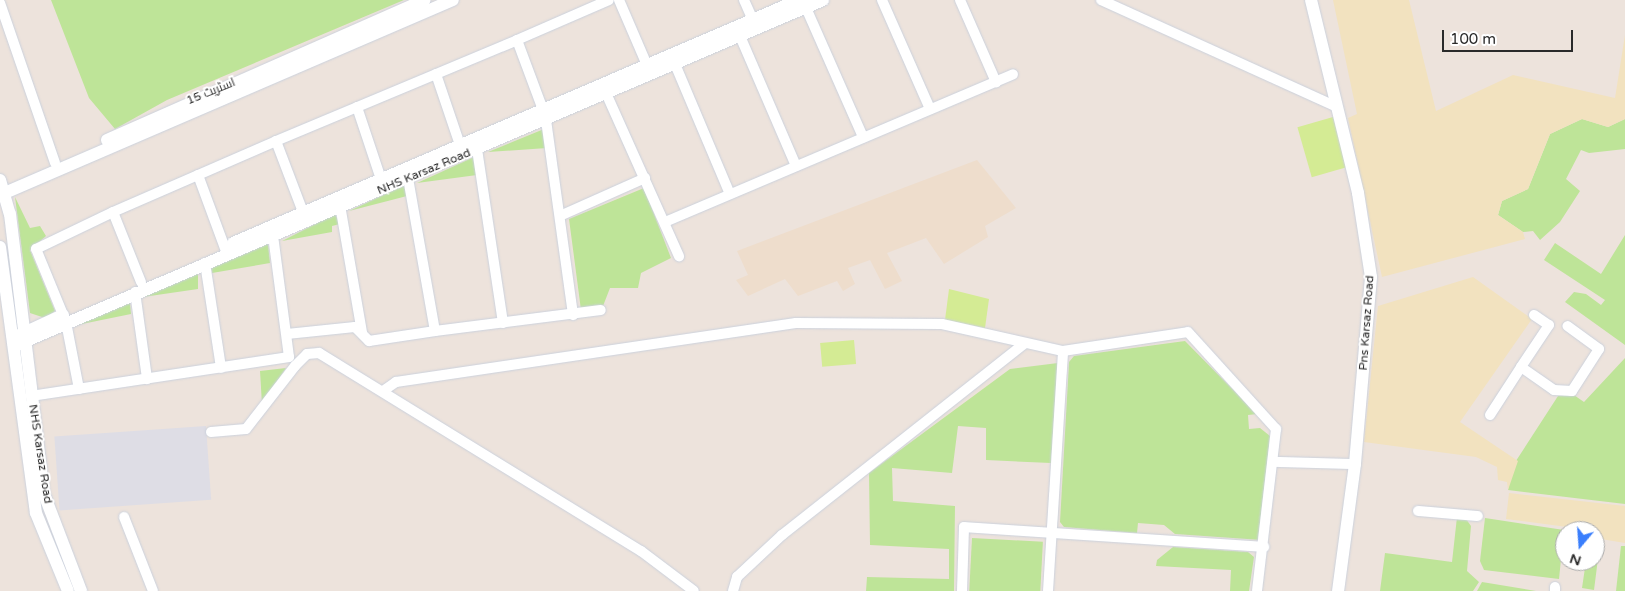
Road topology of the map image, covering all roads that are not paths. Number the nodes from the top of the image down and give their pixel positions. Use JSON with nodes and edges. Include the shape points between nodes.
{"nodes":[{"id":1,"x":425,"y":0,"type":"edge"},
{"id":2,"x":453,"y":0,"type":"edge"},
{"id":3,"x":609,"y":0,"type":"edge"},
{"id":4,"x":619,"y":0,"type":"edge"},
{"id":5,"x":744,"y":0,"type":"edge"},
{"id":6,"x":823,"y":0,"type":"edge"},
{"id":7,"x":882,"y":0,"type":"edge"},
{"id":8,"x":960,"y":0,"type":"edge"},
{"id":9,"x":1101,"y":0,"type":"edge"},
{"id":10,"x":1312,"y":0,"type":"edge"},
{"id":11,"x":802,"y":2,"type":"edge"},
{"id":12,"x":0,"y":3,"type":"edge"},
{"id":13,"x":753,"y":20,"type":"junction"},
{"id":14,"x":738,"y":32,"type":"junction"},
{"id":15,"x":517,"y":40,"type":"junction"},
{"id":16,"x":675,"y":64,"type":"junction"},
{"id":17,"x":656,"y":65,"type":"junction"},
{"id":18,"x":436,"y":74,"type":"junction"},
{"id":19,"x":1013,"y":74,"type":"dead end"},
{"id":20,"x":996,"y":82,"type":"junction"},
{"id":21,"x":606,"y":93,"type":"junction"},
{"id":22,"x":577,"y":101,"type":"junction"},
{"id":23,"x":357,"y":107,"type":"junction"},
{"id":24,"x":1338,"y":107,"type":"junction"},
{"id":25,"x":930,"y":109,"type":"junction"},
{"id":26,"x":542,"y":116,"type":"junction"},
{"id":27,"x":863,"y":137,"type":"junction"},
{"id":28,"x":276,"y":141,"type":"junction"},
{"id":29,"x":460,"y":145,"type":"junction"},
{"id":30,"x":477,"y":149,"type":"junction"},
{"id":31,"x":55,"y":164,"type":"junction"},
{"id":32,"x":796,"y":166,"type":"junction"},
{"id":33,"x":198,"y":175,"type":"junction"},
{"id":34,"x":408,"y":178,"type":"junction"},
{"id":35,"x":645,"y":178,"type":"junction"},
{"id":36,"x":381,"y":179,"type":"junction"},
{"id":37,"x":1,"y":189,"type":"edge"},
{"id":38,"x":367,"y":190,"type":"junction"},
{"id":39,"x":730,"y":194,"type":"junction"},
{"id":40,"x":340,"y":206,"type":"junction"},
{"id":41,"x":113,"y":212,"type":"junction"},
{"id":42,"x":303,"y":212,"type":"junction"},
{"id":43,"x":562,"y":215,"type":"junction"},
{"id":44,"x":665,"y":222,"type":"junction"},
{"id":45,"x":273,"y":236,"type":"junction"},
{"id":46,"x":0,"y":247,"type":"edge"},
{"id":47,"x":225,"y":250,"type":"junction"},
{"id":48,"x":679,"y":256,"type":"dead end"},
{"id":49,"x":205,"y":263,"type":"junction"},
{"id":50,"x":138,"y":287,"type":"junction"},
{"id":51,"x":601,"y":310,"type":"dead end"},
{"id":52,"x":574,"y":315,"type":"junction"},
{"id":53,"x":1534,"y":315,"type":"dead end"},
{"id":54,"x":64,"y":319,"type":"junction"},
{"id":55,"x":503,"y":323,"type":"junction"},
{"id":56,"x":1567,"y":326,"type":"dead end"},
{"id":57,"x":435,"y":331,"type":"junction"},
{"id":58,"x":362,"y":332,"type":"junction"},
{"id":59,"x":287,"y":334,"type":"junction"},
{"id":60,"x":18,"y":340,"type":"junction"},
{"id":61,"x":1024,"y":344,"type":"junction"},
{"id":62,"x":1064,"y":351,"type":"junction"},
{"id":63,"x":1521,"y":367,"type":"junction"},
{"id":64,"x":221,"y":368,"type":"junction"},
{"id":65,"x":147,"y":379,"type":"junction"},
{"id":66,"x":79,"y":389,"type":"junction"},
{"id":67,"x":383,"y":391,"type":"junction"},
{"id":68,"x":32,"y":396,"type":"junction"},
{"id":69,"x":1490,"y":415,"type":"dead end"},
{"id":70,"x":211,"y":432,"type":"dead end"},
{"id":71,"x":1276,"y":462,"type":"junction"},
{"id":72,"x":1355,"y":464,"type":"junction"},
{"id":73,"x":1418,"y":511,"type":"dead end"},
{"id":74,"x":1478,"y":516,"type":"dead end"},
{"id":75,"x":124,"y":517,"type":"dead end"},
{"id":76,"x":49,"y":529,"type":"junction"},
{"id":77,"x":1051,"y":533,"type":"junction"},
{"id":78,"x":1264,"y":547,"type":"junction"},
{"id":79,"x":68,"y":591,"type":"edge"},
{"id":80,"x":81,"y":591,"type":"edge"},
{"id":81,"x":153,"y":591,"type":"edge"},
{"id":82,"x":694,"y":591,"type":"edge"},
{"id":83,"x":733,"y":591,"type":"edge"},
{"id":84,"x":962,"y":591,"type":"edge"},
{"id":85,"x":1048,"y":591,"type":"edge"},
{"id":86,"x":1257,"y":591,"type":"edge"},
{"id":87,"x":1338,"y":591,"type":"edge"}],
"edges":[{"from":1,"to":31,"type":"street","name":"اسٹریٹ 15"},
{"from":2,"to":37,"type":"street"},
{"from":3,"to":15,"type":"street"},
{"from":4,"to":17,"type":"street"},
{"from":5,"to":13,"type":"street"},
{"from":6,"to":11,"type":"street","name":"NHS Karsaz Road"},
{"from":7,"to":25,"type":"street"},
{"from":8,"to":20,"type":"street"},
{"from":9,"to":24,"type":"street"},
{"from":10,"to":24,"type":"street","name":"Pns Karsaz Road"},
{"from":11,"to":13,"type":"street","name":"NHS Karsaz Road"},
{"from":11,"to":14,"type":"street","name":"NHS Karsaz Road"},
{"from":11,"to":27,"type":"street"},
{"from":12,"to":31,"type":"street"},
{"from":13,"to":14,"type":"street","name":"NHS Karsaz Road"},
{"from":14,"to":16,"type":"street","name":"NHS Karsaz Road"},
{"from":14,"to":17,"type":"street","name":"NHS Karsaz Road"},
{"from":14,"to":32,"type":"street"},
{"from":15,"to":18,"type":"street"},
{"from":15,"to":26,"type":"street"},
{"from":16,"to":17,"type":"street","name":"NHS Karsaz Road"},
{"from":16,"to":39,"type":"street"},
{"from":17,"to":21,"type":"street","name":"NHS Karsaz Road"},
{"from":17,"to":22,"type":"street","name":"NHS Karsaz Road"},
{"from":18,"to":23,"type":"street"},
{"from":18,"to":29,"type":"street"},
{"from":19,"to":20,"type":"street"},
{"from":20,"to":25,"type":"street"},
{"from":21,"to":22,"type":"street","name":"NHS Karsaz Road"},
{"from":21,"to":35,"type":"street"},
{"from":22,"to":26,"type":"street","name":"NHS Karsaz Road"},
{"from":23,"to":28,"type":"street"},
{"from":23,"to":36,"type":"street"},
{"from":24,"to":72,"type":"street","name":"Pns Karsaz Road","via":[[1360,202],[1371,276]]},
{"from":25,"to":27,"type":"street"},
{"from":26,"to":29,"type":"street","name":"NHS Karsaz Road"},
{"from":26,"to":30,"type":"street","name":"NHS Karsaz Road"},
{"from":26,"to":43,"type":"street"},
{"from":27,"to":32,"type":"street"},
{"from":28,"to":33,"type":"street"},
{"from":28,"to":42,"type":"street"},
{"from":29,"to":36,"type":"street","name":"NHS Karsaz Road"},
{"from":30,"to":34,"type":"street","name":"NHS Karsaz Road"},
{"from":30,"to":55,"type":"street"},
{"from":31,"to":37,"type":"street","name":"اسٹریٹ 15"},
{"from":32,"to":39,"type":"street"},
{"from":33,"to":41,"type":"street"},
{"from":33,"to":47,"type":"street"},
{"from":34,"to":38,"type":"street","name":"NHS Karsaz Road"},
{"from":34,"to":57,"type":"street"},
{"from":35,"to":43,"type":"street"},
{"from":35,"to":44,"type":"street"},
{"from":36,"to":38,"type":"street","name":"NHS Karsaz Road"},
{"from":37,"to":60,"type":"street","via":[[10,214]]},
{"from":38,"to":40,"type":"street","name":"NHS Karsaz Road"},
{"from":38,"to":42,"type":"street","name":"NHS Karsaz Road"},
{"from":39,"to":44,"type":"street"},
{"from":40,"to":45,"type":"street","name":"NHS Karsaz Road"},
{"from":40,"to":58,"type":"street"},
{"from":41,"to":50,"type":"street"},
{"from":41,"to":54,"type":"street","via":[[36,249]]},
{"from":42,"to":47,"type":"street","name":"NHS Karsaz Road"},
{"from":43,"to":52,"type":"street"},
{"from":44,"to":48,"type":"street"},
{"from":45,"to":47,"type":"street","name":"NHS Karsaz Road"},
{"from":45,"to":59,"type":"street"},
{"from":46,"to":60,"type":"street"},
{"from":47,"to":49,"type":"street","name":"NHS Karsaz Road"},
{"from":47,"to":50,"type":"street","name":"NHS Karsaz Road"},
{"from":49,"to":50,"type":"street","name":"NHS Karsaz Road"},
{"from":49,"to":64,"type":"street"},
{"from":50,"to":54,"type":"street","name":"NHS Karsaz Road"},
{"from":50,"to":65,"type":"street"},
{"from":51,"to":52,"type":"street"},
{"from":52,"to":55,"type":"street"},
{"from":53,"to":63,"type":"street","via":[[1548,325]]},
{"from":54,"to":60,"type":"street","name":"NHS Karsaz Road"},
{"from":54,"to":66,"type":"street"},
{"from":55,"to":57,"type":"street"},
{"from":56,"to":63,"type":"street","via":[[1599,349],[1572,391],[1554,390]]},
{"from":57,"to":58,"type":"street","via":[[369,341]]},
{"from":58,"to":59,"type":"street","via":[[355,327]]},
{"from":59,"to":64,"type":"street","via":[[289,358]]},
{"from":60,"to":68,"type":"street","name":"NHS Karsaz Road"},
{"from":60,"to":76,"type":"street","via":[[36,514]]},
{"from":61,"to":62,"type":"street"},
{"from":61,"to":67,"type":"street","via":[[942,324],[796,323],[396,382]]},
{"from":61,"to":83,"type":"street","via":[[782,535],[737,577]]},
{"from":62,"to":71,"type":"street","via":[[1188,332],[1276,428]]},
{"from":62,"to":77,"type":"street"},
{"from":63,"to":69,"type":"street"},
{"from":64,"to":65,"type":"street"},
{"from":65,"to":66,"type":"street"},
{"from":66,"to":68,"type":"street"},
{"from":67,"to":70,"type":"street","via":[[340,363],[319,353],[307,354],[246,429]]},
{"from":67,"to":82,"type":"street","via":[[641,551]]},
{"from":68,"to":76,"type":"street","name":"NHS Karsaz Road"},
{"from":71,"to":72,"type":"street"},
{"from":71,"to":78,"type":"street"},
{"from":72,"to":87,"type":"street","name":"Pns Karsaz Road"},
{"from":73,"to":74,"type":"street"},
{"from":75,"to":81,"type":"street"},
{"from":76,"to":79,"type":"street"},
{"from":76,"to":80,"type":"street","name":"NHS Karsaz Road"},
{"from":77,"to":78,"type":"street"},
{"from":77,"to":84,"type":"street","via":[[964,527]]},
{"from":77,"to":85,"type":"street"},
{"from":78,"to":86,"type":"street"}]}
